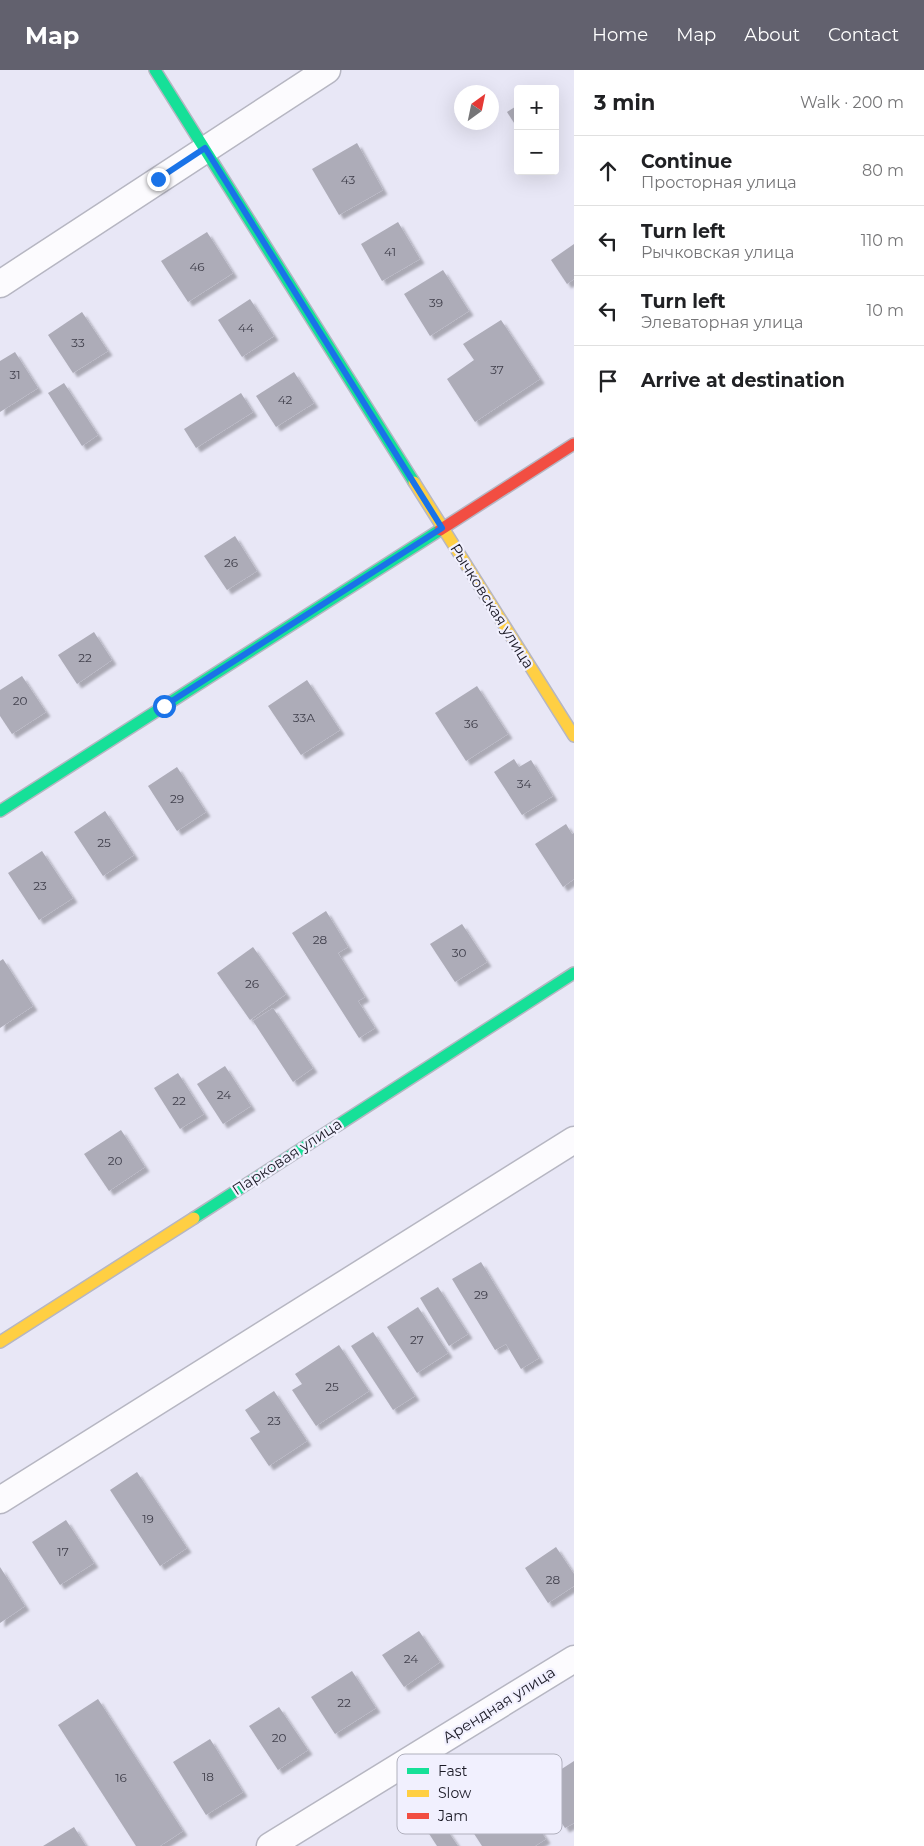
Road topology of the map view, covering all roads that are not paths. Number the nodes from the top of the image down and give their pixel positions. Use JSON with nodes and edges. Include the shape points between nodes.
{"nodes":[{"id":1,"x":155,"y":70,"type":"edge"},
{"id":2,"x":327,"y":70,"type":"edge"},
{"id":3,"x":205,"y":148,"type":"junction"},
{"id":4,"x":0,"y":284,"type":"edge"},
{"id":5,"x":574,"y":444,"type":"edge"},
{"id":6,"x":442,"y":528,"type":"junction"},
{"id":7,"x":574,"y":736,"type":"edge"},
{"id":8,"x":0,"y":811,"type":"edge"},
{"id":9,"x":574,"y":973,"type":"edge"},
{"id":10,"x":574,"y":1140,"type":"edge"},
{"id":11,"x":0,"y":1342,"type":"edge"},
{"id":12,"x":0,"y":1500,"type":"edge"},
{"id":13,"x":574,"y":1659,"type":"edge"},
{"id":14,"x":420,"y":1754,"type":"edge"},
{"id":15,"x":397,"y":1768,"type":"edge"},
{"id":16,"x":270,"y":1846,"type":"edge"}],
"edges":[{"from":1,"to":3,"type":"street","name":"Рычковская улица"},
{"from":2,"to":3,"type":"street"},
{"from":3,"to":4,"type":"street"},
{"from":3,"to":6,"type":"street","name":"Рычковская улица"},
{"from":5,"to":6,"type":"street"},
{"from":6,"to":7,"type":"street","name":"Рычковская улица"},
{"from":6,"to":8,"type":"street"},
{"from":9,"to":11,"type":"street","name":"Парковая улица"},
{"from":10,"to":12,"type":"street"},
{"from":13,"to":14,"type":"street","name":"Арендная улица"},
{"from":15,"to":16,"type":"street","name":"Арендная улица"}]}
